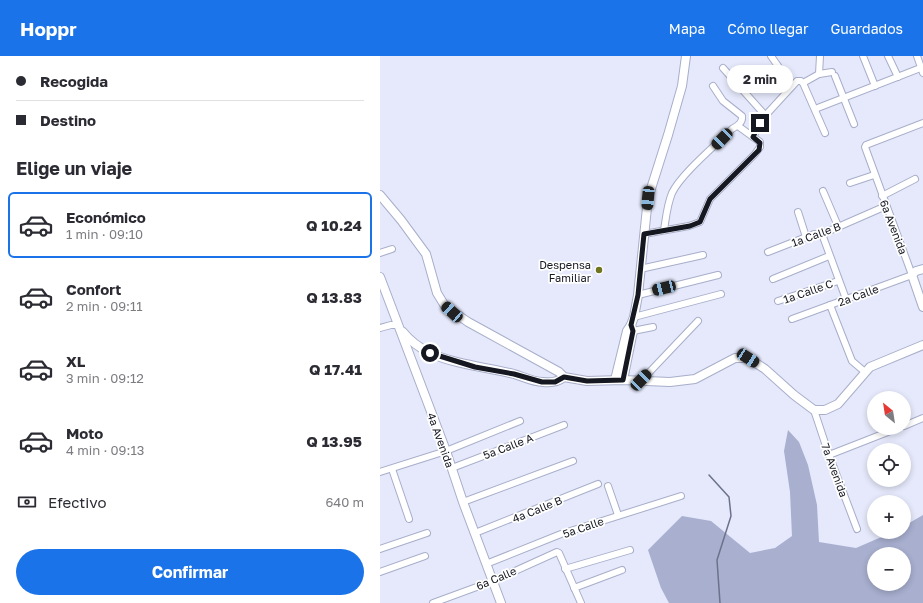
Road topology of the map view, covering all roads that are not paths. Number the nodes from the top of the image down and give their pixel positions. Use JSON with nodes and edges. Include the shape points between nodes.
{"nodes":[{"id":1,"x":686,"y":56,"type":"edge"},
{"id":2,"x":771,"y":56,"type":"edge"},
{"id":3,"x":820,"y":56,"type":"edge"},
{"id":4,"x":863,"y":56,"type":"edge"},
{"id":5,"x":888,"y":56,"type":"edge"},
{"id":6,"x":917,"y":56,"type":"edge"},
{"id":7,"x":723,"y":68,"type":"dead end"},
{"id":8,"x":922,"y":69,"type":"edge"},
{"id":9,"x":819,"y":74,"type":"junction"},
{"id":10,"x":898,"y":77,"type":"junction"},
{"id":11,"x":803,"y":83,"type":"junction"},
{"id":12,"x":712,"y":86,"type":"dead end"},
{"id":13,"x":792,"y":86,"type":"junction"},
{"id":14,"x":875,"y":86,"type":"junction"},
{"id":15,"x":845,"y":98,"type":"junction"},
{"id":16,"x":815,"y":109,"type":"junction"},
{"id":17,"x":765,"y":115,"type":"junction"},
{"id":18,"x":923,"y":122,"type":"edge"},
{"id":19,"x":854,"y":124,"type":"dead end"},
{"id":20,"x":738,"y":126,"type":"junction"},
{"id":21,"x":825,"y":133,"type":"dead end"},
{"id":22,"x":753,"y":137,"type":"junction"},
{"id":23,"x":874,"y":175,"type":"junction"},
{"id":24,"x":915,"y":179,"type":"dead end"},
{"id":25,"x":850,"y":183,"type":"dead end"},
{"id":26,"x":823,"y":191,"type":"dead end"},
{"id":27,"x":380,"y":195,"type":"edge"},
{"id":28,"x":882,"y":196,"type":"junction"},
{"id":29,"x":886,"y":206,"type":"junction"},
{"id":30,"x":798,"y":212,"type":"dead end"},
{"id":31,"x":838,"y":226,"type":"junction"},
{"id":32,"x":664,"y":230,"type":"junction"},
{"id":33,"x":644,"y":234,"type":"junction"},
{"id":34,"x":822,"y":234,"type":"junction"},
{"id":35,"x":806,"y":237,"type":"junction"},
{"id":36,"x":392,"y":249,"type":"dead end"},
{"id":37,"x":768,"y":252,"type":"dead end"},
{"id":38,"x":380,"y":253,"type":"edge"},
{"id":39,"x":703,"y":254,"type":"dead end"},
{"id":40,"x":829,"y":256,"type":"junction"},
{"id":41,"x":640,"y":268,"type":"junction"},
{"id":42,"x":923,"y":269,"type":"edge"},
{"id":43,"x":718,"y":275,"type":"dead end"},
{"id":44,"x":912,"y":275,"type":"junction"},
{"id":45,"x":380,"y":277,"type":"edge"},
{"id":46,"x":773,"y":279,"type":"dead end"},
{"id":47,"x":838,"y":280,"type":"junction"},
{"id":48,"x":721,"y":294,"type":"dead end"},
{"id":49,"x":638,"y":295,"type":"junction"},
{"id":50,"x":846,"y":299,"type":"junction"},
{"id":51,"x":778,"y":301,"type":"dead end"},
{"id":52,"x":830,"y":305,"type":"junction"},
{"id":53,"x":923,"y":308,"type":"edge"},
{"id":54,"x":792,"y":319,"type":"dead end"},
{"id":55,"x":698,"y":321,"type":"dead end"},
{"id":56,"x":633,"y":324,"type":"junction"},
{"id":57,"x":398,"y":325,"type":"junction"},
{"id":58,"x":653,"y":327,"type":"dead end"},
{"id":59,"x":380,"y":328,"type":"edge"},
{"id":60,"x":923,"y":345,"type":"edge"},
{"id":61,"x":625,"y":369,"type":"junction"},
{"id":62,"x":865,"y":372,"type":"junction"},
{"id":63,"x":564,"y":377,"type":"junction"},
{"id":64,"x":619,"y":380,"type":"junction"},
{"id":65,"x":637,"y":380,"type":"junction"},
{"id":66,"x":814,"y":410,"type":"junction"},
{"id":67,"x":923,"y":418,"type":"edge"},
{"id":68,"x":520,"y":421,"type":"dead end"},
{"id":69,"x":911,"y":423,"type":"edge"},
{"id":70,"x":564,"y":425,"type":"dead end"},
{"id":71,"x":880,"y":435,"type":"edge"},
{"id":72,"x":446,"y":451,"type":"junction"},
{"id":73,"x":829,"y":455,"type":"junction"},
{"id":74,"x":573,"y":461,"type":"dead end"},
{"id":75,"x":452,"y":468,"type":"junction"},
{"id":76,"x":392,"y":469,"type":"junction"},
{"id":77,"x":380,"y":472,"type":"edge"},
{"id":78,"x":598,"y":484,"type":"dead end"},
{"id":79,"x":608,"y":486,"type":"dead end"},
{"id":80,"x":681,"y":496,"type":"dead end"},
{"id":81,"x":463,"y":502,"type":"junction"},
{"id":82,"x":618,"y":515,"type":"junction"},
{"id":83,"x":409,"y":519,"type":"dead end"},
{"id":84,"x":857,"y":529,"type":"dead end"},
{"id":85,"x":427,"y":533,"type":"dead end"},
{"id":86,"x":475,"y":533,"type":"junction"},
{"id":87,"x":380,"y":549,"type":"edge"},
{"id":88,"x":630,"y":550,"type":"dead end"},
{"id":89,"x":425,"y":556,"type":"dead end"},
{"id":90,"x":486,"y":564,"type":"junction"},
{"id":91,"x":565,"y":569,"type":"junction"},
{"id":92,"x":622,"y":570,"type":"dead end"},
{"id":93,"x":380,"y":572,"type":"edge"},
{"id":94,"x":493,"y":581,"type":"junction"},
{"id":95,"x":574,"y":588,"type":"junction"},
{"id":96,"x":433,"y":603,"type":"edge"},
{"id":97,"x":501,"y":603,"type":"edge"},
{"id":98,"x":581,"y":603,"type":"edge"}],
"edges":[{"from":1,"to":33,"type":"street","via":[[680,93],[649,190]]},
{"from":2,"to":13,"type":"street"},
{"from":3,"to":9,"type":"street"},
{"from":4,"to":14,"type":"street"},
{"from":5,"to":10,"type":"street"},
{"from":6,"to":8,"type":"street"},
{"from":7,"to":17,"type":"street"},
{"from":8,"to":10,"type":"street"},
{"from":9,"to":11,"type":"street"},
{"from":9,"to":15,"type":"street","via":[[833,74]]},
{"from":10,"to":14,"type":"street"},
{"from":11,"to":13,"type":"street","via":[[798,81]]},
{"from":11,"to":16,"type":"street"},
{"from":12,"to":20,"type":"street","via":[[723,101],[742,117]]},
{"from":13,"to":17,"type":"street"},
{"from":14,"to":15,"type":"street"},
{"from":15,"to":16,"type":"street"},
{"from":15,"to":19,"type":"street"},
{"from":16,"to":21,"type":"street"},
{"from":17,"to":22,"type":"street"},
{"from":18,"to":23,"type":"street","name":"6a Avenida","via":[[865,147]]},
{"from":20,"to":22,"type":"street"},
{"from":20,"to":32,"type":"street","via":[[679,182],[668,204]]},
{"from":22,"to":32,"type":"street","via":[[760,143],[759,150],[710,199],[700,222]]},
{"from":23,"to":25,"type":"street"},
{"from":23,"to":28,"type":"street","name":"6a Avenida"},
{"from":24,"to":28,"type":"street"},
{"from":26,"to":31,"type":"street"},
{"from":27,"to":63,"type":"street","via":[[426,254],[436,293],[445,306],[459,317]]},
{"from":28,"to":29,"type":"street","name":"6a Avenida"},
{"from":29,"to":31,"type":"street","name":"1a Calle B"},
{"from":29,"to":44,"type":"street","name":"6a Avenida"},
{"from":30,"to":35,"type":"street"},
{"from":31,"to":34,"type":"street","name":"1a Calle B"},
{"from":32,"to":33,"type":"street"},
{"from":33,"to":41,"type":"street"},
{"from":34,"to":35,"type":"street","name":"1a Calle B"},
{"from":34,"to":40,"type":"street"},
{"from":35,"to":37,"type":"street","name":"1a Calle B"},
{"from":36,"to":38,"type":"street"},
{"from":39,"to":41,"type":"street"},
{"from":40,"to":46,"type":"street"},
{"from":40,"to":47,"type":"street"},
{"from":41,"to":49,"type":"street"},
{"from":42,"to":44,"type":"street","name":"2a Calle"},
{"from":43,"to":49,"type":"street"},
{"from":44,"to":50,"type":"street","name":"2a Calle"},
{"from":44,"to":53,"type":"street","name":"6a Avenida"},
{"from":45,"to":57,"type":"street","name":"4a Avenida"},
{"from":47,"to":50,"type":"street"},
{"from":47,"to":51,"type":"street","name":"1a Calle C"},
{"from":48,"to":56,"type":"street"},
{"from":49,"to":56,"type":"street"},
{"from":50,"to":52,"type":"street","name":"2a Calle"},
{"from":52,"to":54,"type":"street","name":"2a Calle"},
{"from":52,"to":62,"type":"street","via":[[852,361]]},
{"from":55,"to":65,"type":"street"},
{"from":56,"to":58,"type":"street"},
{"from":56,"to":61,"type":"street"},
{"from":56,"to":64,"type":"street","via":[[627,331]]},
{"from":57,"to":59,"type":"street"},
{"from":57,"to":63,"type":"street","via":[[413,342],[442,357],[542,382],[555,382]]},
{"from":57,"to":72,"type":"street","name":"4a Avenida"},
{"from":60,"to":62,"type":"street","via":[[877,364]]},
{"from":61,"to":64,"type":"street"},
{"from":61,"to":65,"type":"street","via":[[626,373]]},
{"from":62,"to":66,"type":"street","via":[[838,404],[825,410]]},
{"from":63,"to":64,"type":"street","via":[[580,381]]},
{"from":64,"to":65,"type":"street"},
{"from":65,"to":66,"type":"street","via":[[670,382],[695,378],[736,358],[748,358]]},
{"from":66,"to":73,"type":"street","name":"7a Avenida"},
{"from":67,"to":69,"type":"street"},
{"from":68,"to":72,"type":"street"},
{"from":70,"to":75,"type":"street","name":"5a Calle A"},
{"from":71,"to":73,"type":"street"},
{"from":72,"to":75,"type":"street","name":"4a Avenida"},
{"from":72,"to":76,"type":"street"},
{"from":73,"to":84,"type":"street","name":"7a Avenida"},
{"from":74,"to":81,"type":"street"},
{"from":75,"to":81,"type":"street","name":"4a Avenida"},
{"from":76,"to":77,"type":"street"},
{"from":76,"to":83,"type":"street"},
{"from":78,"to":86,"type":"street","name":"4a Calle B"},
{"from":79,"to":82,"type":"street"},
{"from":80,"to":82,"type":"street","name":"5a Calle"},
{"from":81,"to":86,"type":"street","name":"4a Avenida"},
{"from":82,"to":90,"type":"street","name":"5a Calle","via":[[561,534]]},
{"from":85,"to":87,"type":"street"},
{"from":86,"to":90,"type":"street","name":"4a Avenida"},
{"from":88,"to":91,"type":"street"},
{"from":89,"to":93,"type":"street"},
{"from":90,"to":94,"type":"street","name":"4a Avenida"},
{"from":91,"to":94,"type":"street","name":"6a Calle","via":[[557,552]]},
{"from":91,"to":95,"type":"street"},
{"from":92,"to":95,"type":"street"},
{"from":94,"to":96,"type":"street","name":"6a Calle"},
{"from":94,"to":97,"type":"street","name":"4a Avenida"},
{"from":95,"to":98,"type":"street"}]}
